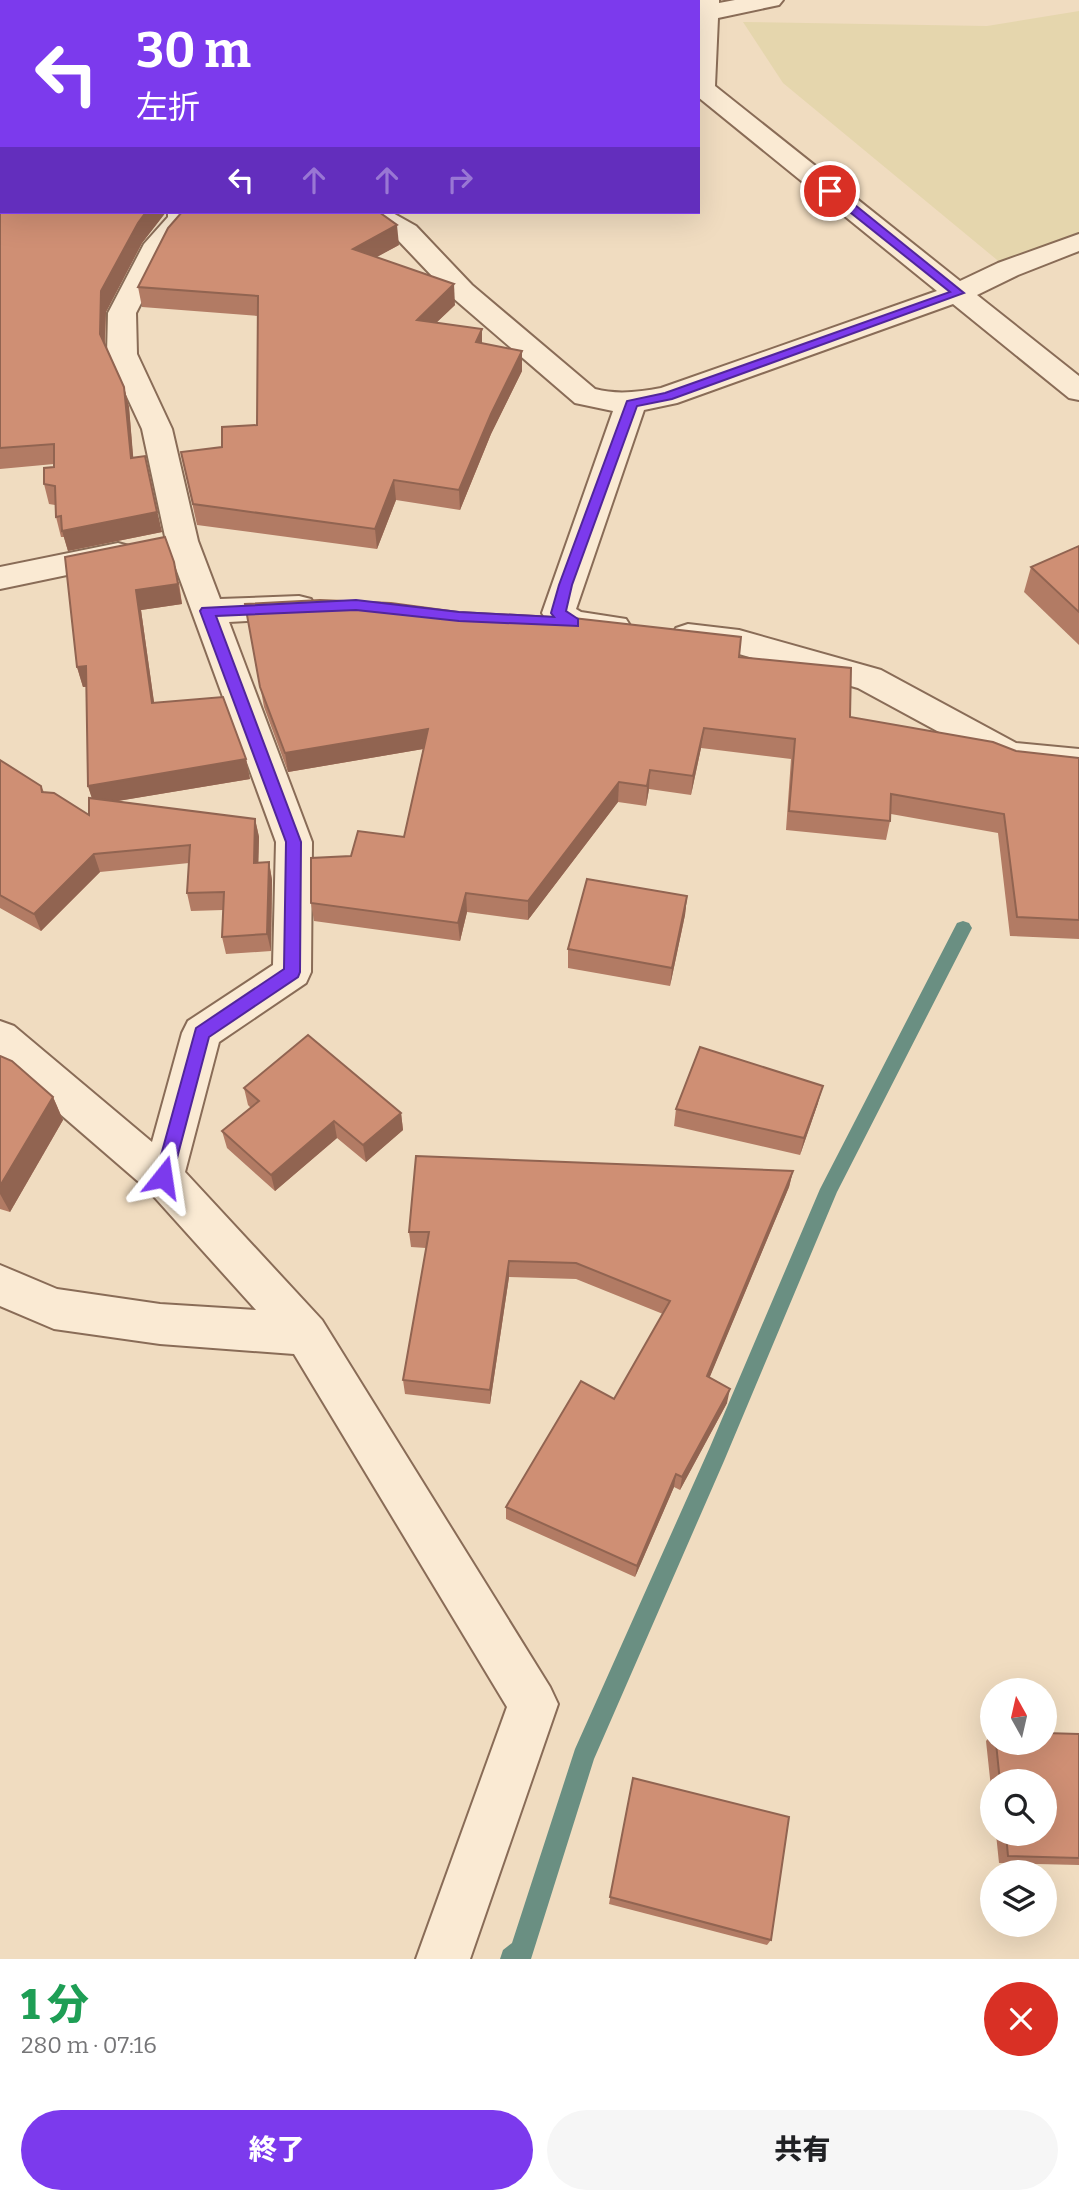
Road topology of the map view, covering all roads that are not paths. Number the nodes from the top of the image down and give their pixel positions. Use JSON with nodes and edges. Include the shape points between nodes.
{"nodes":[{"id":1,"x":771,"y":0,"type":"edge"},
{"id":2,"x":706,"y":7,"type":"edge"},
{"id":3,"x":181,"y":214,"type":"edge"},
{"id":4,"x":375,"y":214,"type":"edge"},
{"id":5,"x":1079,"y":242,"type":"edge"},
{"id":6,"x":958,"y":293,"type":"junction"},
{"id":7,"x":1079,"y":391,"type":"edge"},
{"id":8,"x":631,"y":403,"type":"junction"},
{"id":9,"x":160,"y":546,"type":"junction"},
{"id":10,"x":0,"y":578,"type":"edge"},
{"id":11,"x":329,"y":606,"type":"edge"},
{"id":12,"x":207,"y":611,"type":"junction"},
{"id":13,"x":535,"y":621,"type":"edge"},
{"id":14,"x":573,"y":623,"type":"junction"},
{"id":15,"x":1079,"y":762,"type":"edge"},
{"id":16,"x":0,"y":1038,"type":"edge"},
{"id":17,"x":163,"y":1177,"type":"junction"},
{"id":18,"x":0,"y":1284,"type":"edge"},
{"id":19,"x":306,"y":1334,"type":"junction"},
{"id":20,"x":443,"y":1959,"type":"edge"}],
"edges":[{"from":1,"to":2,"type":"street"},
{"from":2,"to":6,"type":"street","via":[[702,88]]},
{"from":3,"to":9,"type":"street","via":[[158,244],[122,313],[122,354],[157,429]]},
{"from":4,"to":8,"type":"street","via":[[406,232],[462,291],[584,396]]},
{"from":5,"to":6,"type":"street"},
{"from":6,"to":7,"type":"street"},
{"from":6,"to":8,"type":"street","via":[[667,396]]},
{"from":8,"to":14,"type":"street","via":[[558,613]]},
{"from":9,"to":10,"type":"street"},
{"from":9,"to":12,"type":"street"},
{"from":11,"to":12,"type":"street"},
{"from":12,"to":17,"type":"street","via":[[294,842],[292,972],[202,1033]]},
{"from":13,"to":14,"type":"street"},
{"from":14,"to":15,"type":"street","via":[[740,642],[869,680],[1010,755]]},
{"from":16,"to":17,"type":"street"},
{"from":17,"to":19,"type":"street"},
{"from":18,"to":19,"type":"street","via":[[54,1309],[160,1324]]},
{"from":19,"to":20,"type":"street","via":[[533,1704]]}]}
